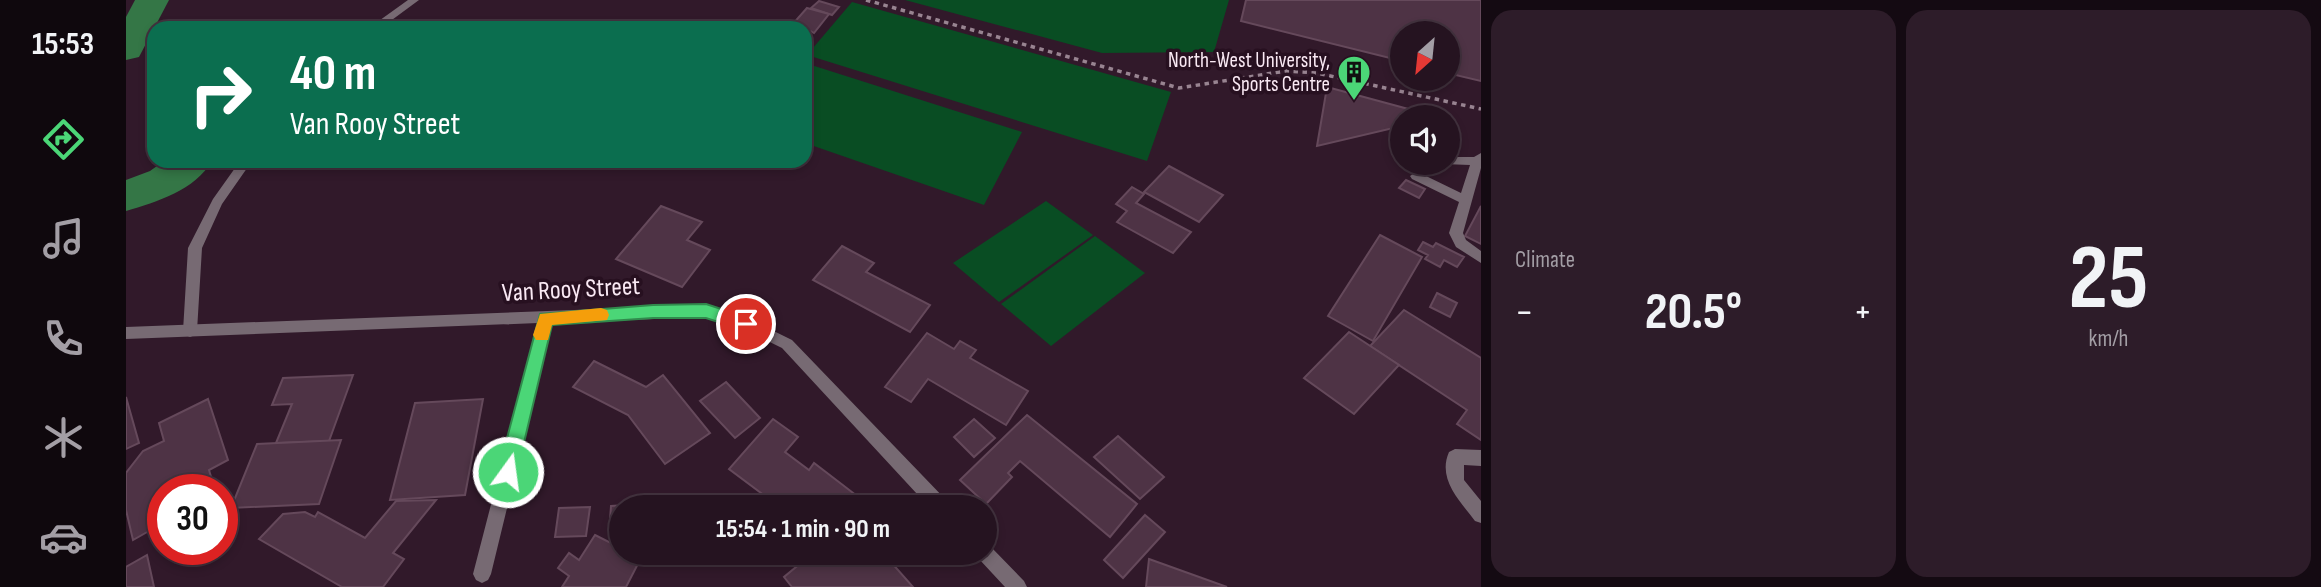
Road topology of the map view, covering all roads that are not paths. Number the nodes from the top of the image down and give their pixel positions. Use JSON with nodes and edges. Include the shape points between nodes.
{"nodes":[{"id":1,"x":414,"y":0,"type":"edge"},
{"id":2,"x":384,"y":21,"type":"edge"},
{"id":3,"x":1479,"y":159,"type":"edge"},
{"id":4,"x":1460,"y":160,"type":"edge"},
{"id":5,"x":241,"y":168,"type":"edge"},
{"id":6,"x":1418,"y":175,"type":"edge"},
{"id":7,"x":1465,"y":200,"type":"junction"},
{"id":8,"x":1481,"y":258,"type":"edge"},
{"id":9,"x":546,"y":319,"type":"junction"},
{"id":10,"x":190,"y":331,"type":"junction"},
{"id":11,"x":126,"y":333,"type":"edge"},
{"id":12,"x":1481,"y":458,"type":"edge"},
{"id":13,"x":930,"y":495,"type":"edge"},
{"id":14,"x":1481,"y":515,"type":"edge"},
{"id":15,"x":997,"y":565,"type":"edge"},
{"id":16,"x":482,"y":574,"type":"dead end"},
{"id":17,"x":1018,"y":587,"type":"edge"}],
"edges":[{"from":1,"to":2,"type":"street"},
{"from":3,"to":4,"type":"street"},
{"from":3,"to":7,"type":"street"},
{"from":5,"to":10,"type":"street","via":[[217,202],[195,248]]},
{"from":6,"to":7,"type":"street"},
{"from":7,"to":8,"type":"street","via":[[1456,233],[1461,243]]},
{"from":9,"to":10,"type":"street","name":"Van Rooy Street"},
{"from":9,"to":13,"type":"street","name":"Van Rooy Street","via":[[706,311],[746,324],[787,344]]},
{"from":9,"to":16,"type":"street"},
{"from":10,"to":11,"type":"street","name":"Van Rooy Street"},
{"from":12,"to":14,"type":"street","via":[[1455,457],[1456,483]]},
{"from":15,"to":17,"type":"street"}]}
